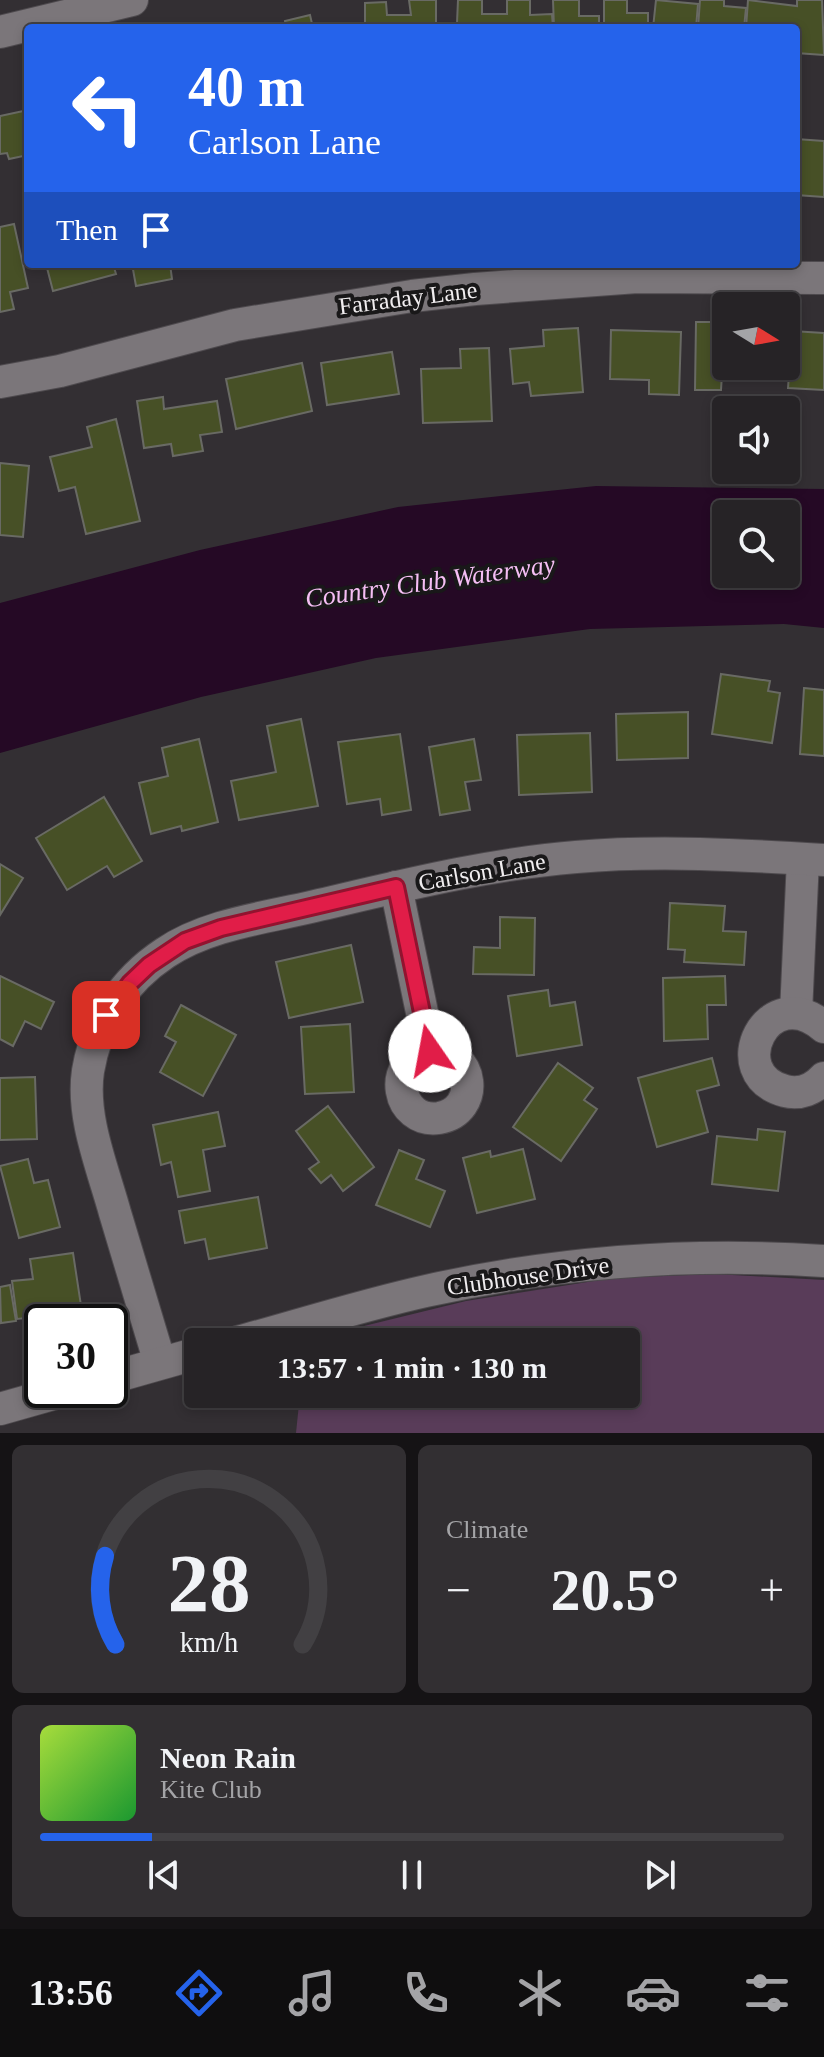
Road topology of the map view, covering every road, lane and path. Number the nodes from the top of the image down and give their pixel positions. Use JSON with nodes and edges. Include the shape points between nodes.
{"nodes":[{"id":1,"x":132,"y":0,"type":"edge"},
{"id":2,"x":33,"y":24,"type":"edge"},
{"id":3,"x":24,"y":26,"type":"edge"},
{"id":4,"x":0,"y":32,"type":"edge"},
{"id":5,"x":824,"y":278,"type":"edge"},
{"id":6,"x":0,"y":382,"type":"edge"},
{"id":7,"x":814,"y":860,"type":"edge"},
{"id":8,"x":396,"y":887,"type":"junction"},
{"id":9,"x":810,"y":1020,"type":"edge"},
{"id":10,"x":430,"y":1051,"type":"dead end"},
{"id":11,"x":824,"y":1078,"type":"edge"},
{"id":12,"x":824,"y":1261,"type":"edge"},
{"id":13,"x":289,"y":1328,"type":"edge"},
{"id":14,"x":184,"y":1357,"type":"edge"},
{"id":15,"x":160,"y":1363,"type":"junction"},
{"id":16,"x":128,"y":1373,"type":"edge"},
{"id":17,"x":24,"y":1402,"type":"edge"},
{"id":18,"x":0,"y":1409,"type":"edge"}],
"edges":[{"from":1,"to":2,"type":"street"},
{"from":3,"to":4,"type":"street"},
{"from":5,"to":6,"type":"street","name":"Farraday Lane","via":[[652,276],[412,296],[235,325]]},
{"from":7,"to":8,"type":"street","name":"Carlson Lane","via":[[578,857]]},
{"from":7,"to":9,"type":"street"},
{"from":8,"to":10,"type":"street"},
{"from":8,"to":15,"type":"street","name":"Carlson Lane","via":[[185,941],[149,965],[106,1015],[88,1072],[89,1113]]},
{"from":9,"to":11,"type":"street","via":[[782,1014],[770,1021],[755,1041],[757,1069],[776,1089],[791,1093]]},
{"from":12,"to":13,"type":"street","name":"Clubhouse Drive","via":[[759,1257],[563,1267],[425,1291]]},
{"from":14,"to":15,"type":"street"},
{"from":15,"to":16,"type":"street"},
{"from":17,"to":18,"type":"street"}]}
